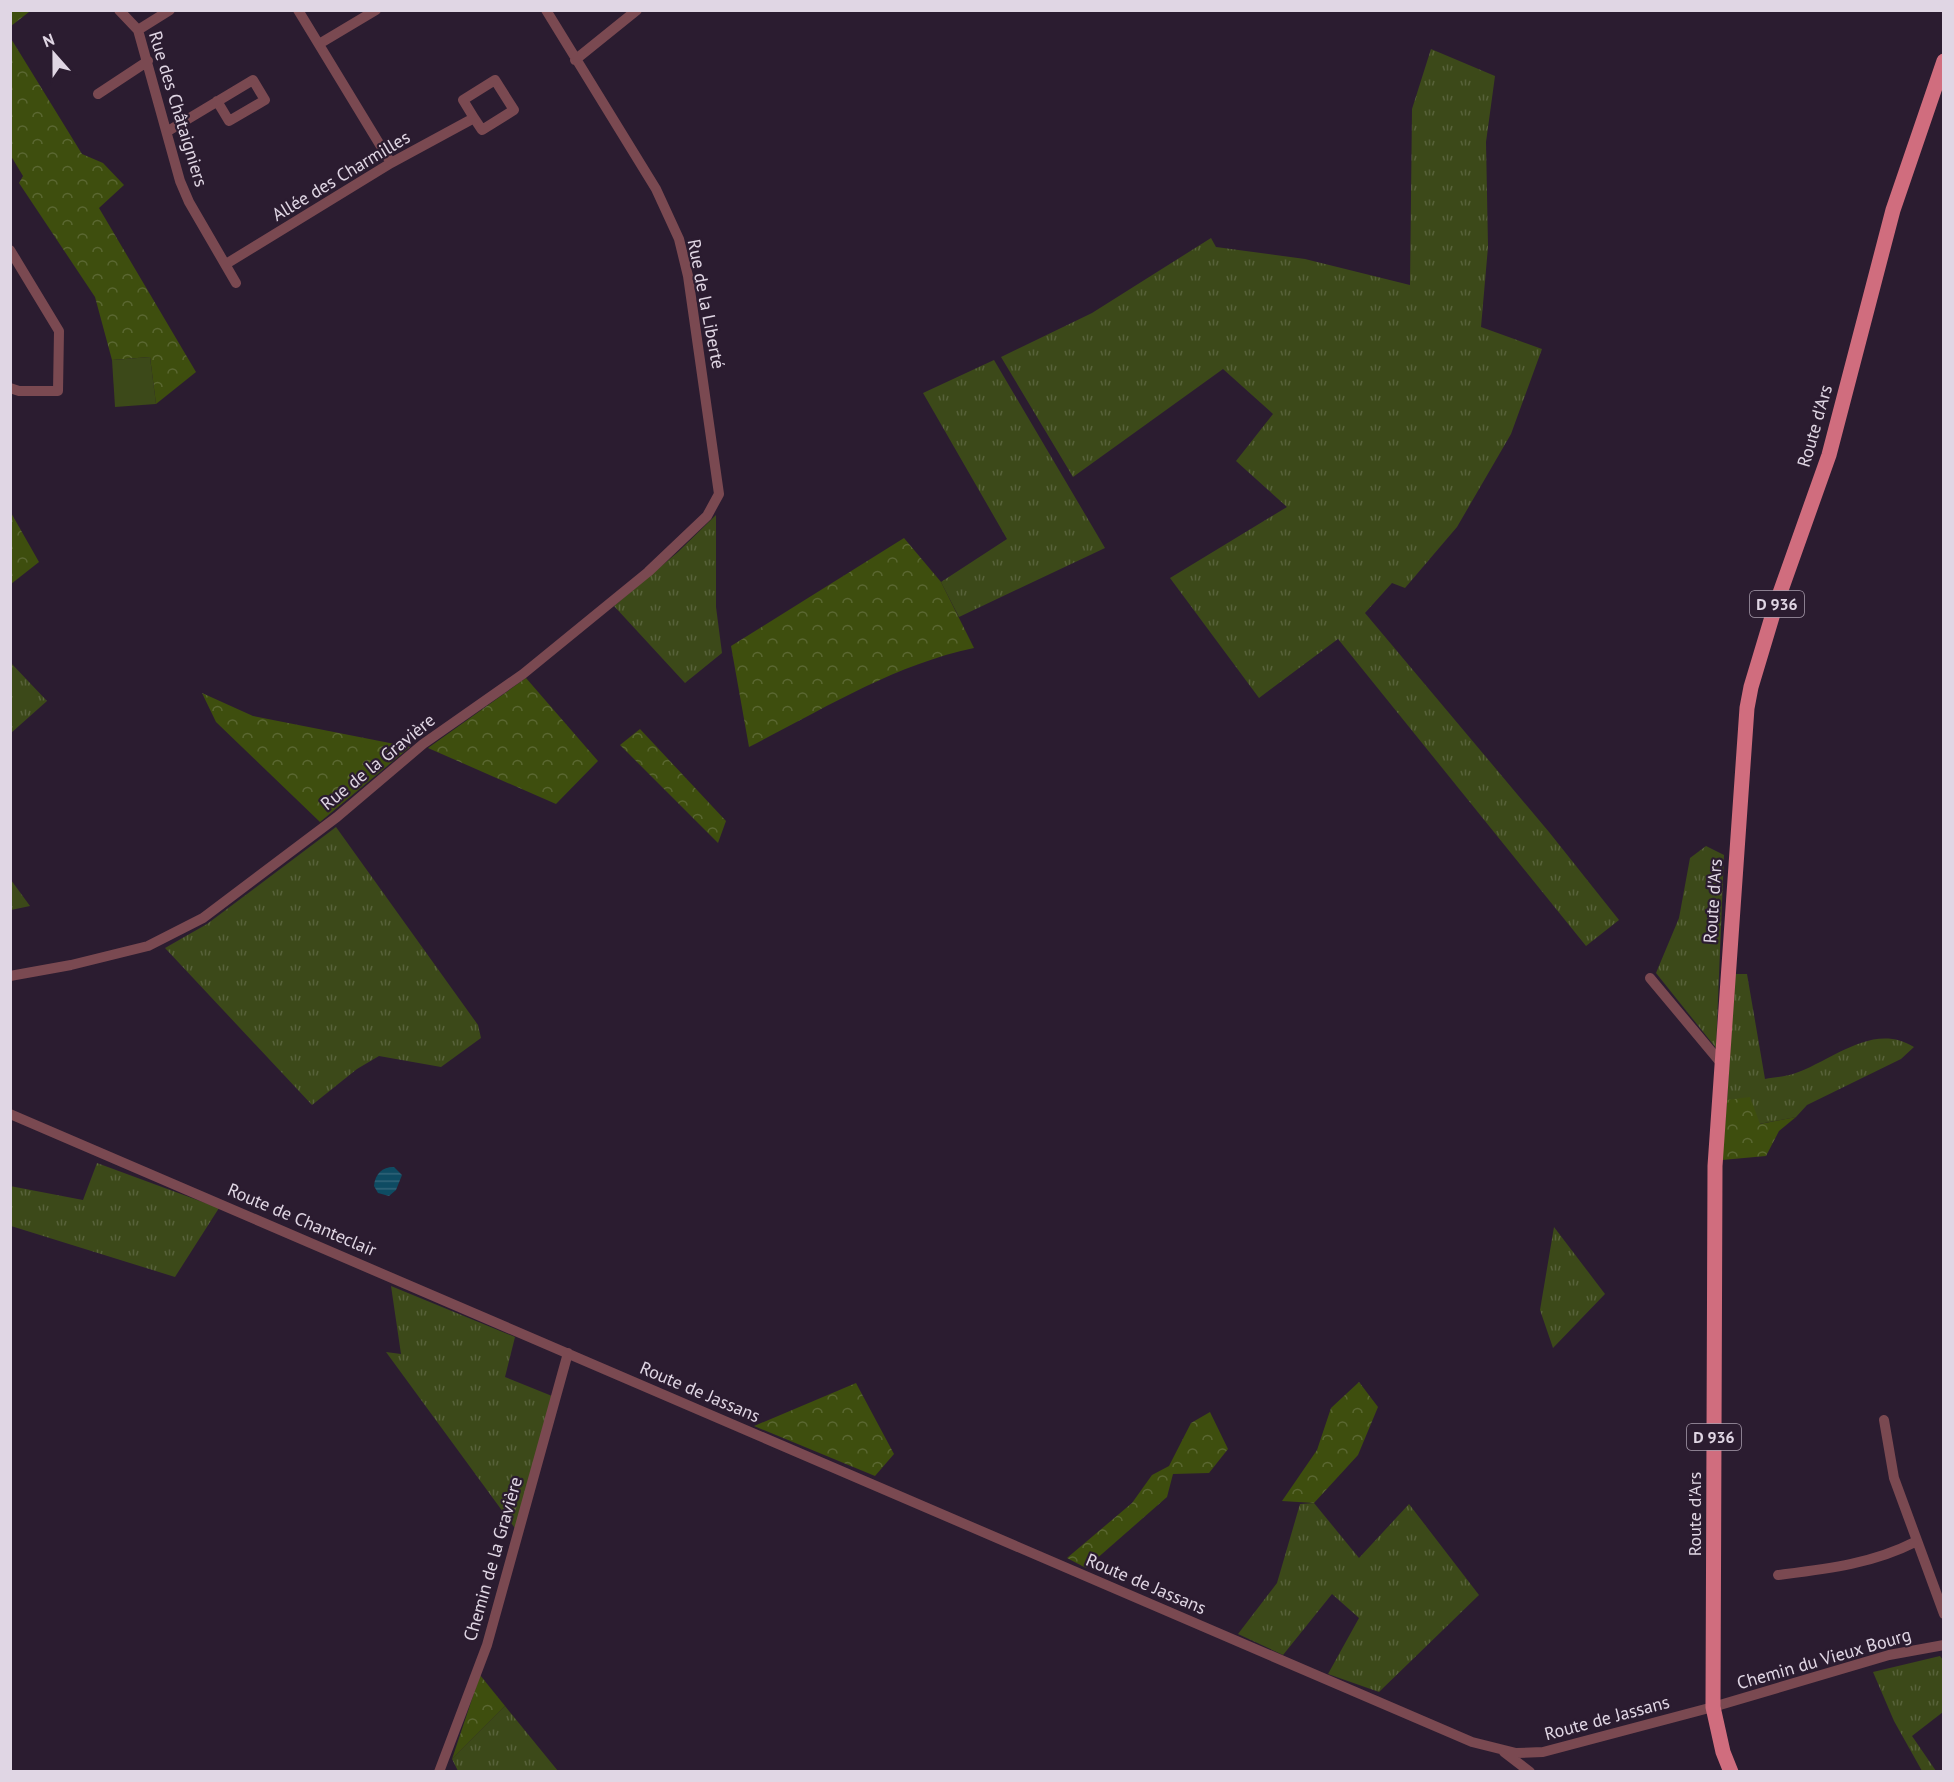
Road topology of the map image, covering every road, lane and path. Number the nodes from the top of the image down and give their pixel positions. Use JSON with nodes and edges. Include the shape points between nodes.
{"nodes":[{"id":1,"x":119,"y":10,"type":"edge"},
{"id":2,"x":170,"y":10,"type":"edge"},
{"id":3,"x":298,"y":10,"type":"edge"},
{"id":4,"x":376,"y":10,"type":"edge"},
{"id":5,"x":546,"y":10,"type":"edge"},
{"id":6,"x":637,"y":10,"type":"edge"},
{"id":7,"x":138,"y":30,"type":"junction"},
{"id":8,"x":319,"y":44,"type":"junction"},
{"id":9,"x":575,"y":60,"type":"junction"},
{"id":10,"x":148,"y":61,"type":"junction"},
{"id":11,"x":1944,"y":61,"type":"edge"},
{"id":12,"x":98,"y":94,"type":"dead end"},
{"id":13,"x":217,"y":101,"type":"dead end"},
{"id":14,"x":474,"y":118,"type":"junction"},
{"id":15,"x":168,"y":131,"type":"junction"},
{"id":16,"x":391,"y":163,"type":"junction"},
{"id":17,"x":10,"y":250,"type":"edge"},
{"id":18,"x":226,"y":264,"type":"junction"},
{"id":19,"x":236,"y":283,"type":"dead end"},
{"id":20,"x":10,"y":388,"type":"edge"},
{"id":21,"x":719,"y":494,"type":"joint"},
{"id":22,"x":10,"y":976,"type":"edge"},
{"id":23,"x":1650,"y":978,"type":"dead end"},
{"id":24,"x":1721,"y":1063,"type":"junction"},
{"id":25,"x":10,"y":1114,"type":"edge"},
{"id":26,"x":568,"y":1353,"type":"junction"},
{"id":27,"x":579,"y":1359,"type":"joint"},
{"id":28,"x":1884,"y":1420,"type":"dead end"},
{"id":29,"x":1915,"y":1542,"type":"junction"},
{"id":30,"x":1778,"y":1575,"type":"dead end"},
{"id":31,"x":1944,"y":1614,"type":"edge"},
{"id":32,"x":1944,"y":1645,"type":"edge"},
{"id":33,"x":1713,"y":1707,"type":"junction"},
{"id":34,"x":1500,"y":1749,"type":"junction"},
{"id":35,"x":440,"y":1772,"type":"edge"},
{"id":36,"x":1530,"y":1772,"type":"edge"},
{"id":37,"x":1731,"y":1772,"type":"edge"}],
"edges":[{"from":1,"to":7,"type":"street","name":"Rue des Châtaigniers"},
{"from":2,"to":7,"type":"street"},
{"from":3,"to":8,"type":"street"},
{"from":4,"to":8,"type":"street"},
{"from":5,"to":9,"type":"street","name":"Rue de la Liberté"},
{"from":6,"to":9,"type":"street"},
{"from":7,"to":10,"type":"street","name":"Rue des Châtaigniers"},
{"from":8,"to":16,"type":"street"},
{"from":9,"to":21,"type":"street","name":"Rue de la Liberté","via":[[657,189],[679,239],[690,288]]},
{"from":10,"to":12,"type":"street"},
{"from":10,"to":15,"type":"street","name":"Rue des Châtaigniers"},
{"from":11,"to":24,"type":"main road","name":"Route d'Ars","number":"D 936","via":[[1893,210],[1829,455],[1751,687]]},
{"from":13,"to":15,"type":"street"},
{"from":14,"to":14,"type":"street","via":[[482,130],[514,110],[495,80],[463,100]]},
{"from":14,"to":16,"type":"street","name":"Allée des Charmilles"},
{"from":15,"to":18,"type":"street","name":"Rue des Châtaigniers","via":[[189,202]]},
{"from":16,"to":18,"type":"street","name":"Allée des Charmilles"},
{"from":17,"to":20,"type":"street","via":[[59,331],[58,391]]},
{"from":18,"to":19,"type":"street","name":"Rue des Châtaigniers"},
{"from":21,"to":22,"type":"street","name":"Rue de la Gravière","via":[[707,516],[648,572],[523,674],[423,744],[337,817],[203,918],[148,946]]},
{"from":23,"to":24,"type":"street"},
{"from":24,"to":33,"type":"main road","name":"Route d'Ars","number":"D 936","via":[[1715,1166]]},
{"from":25,"to":26,"type":"street","name":"Route de Chanteclair"},
{"from":26,"to":27,"type":"street","name":"Route de Chanteclair"},
{"from":26,"to":35,"type":"street","name":"Chemin de la Gravière","via":[[487,1646]]},
{"from":27,"to":34,"type":"street","name":"Route de Jassans","via":[[1473,1742]]},
{"from":28,"to":29,"type":"street","via":[[1894,1478]]},
{"from":29,"to":30,"type":"street","via":[[1889,1556]]},
{"from":29,"to":31,"type":"street"},
{"from":32,"to":33,"type":"street","name":"Chemin du Vieux Bourg","via":[[1889,1655]]},
{"from":33,"to":34,"type":"street","name":"Route de Jassans","via":[[1543,1752]]},
{"from":33,"to":37,"type":"main road","name":"Route d'Ars","number":"D 936"},
{"from":34,"to":36,"type":"street"}]}
